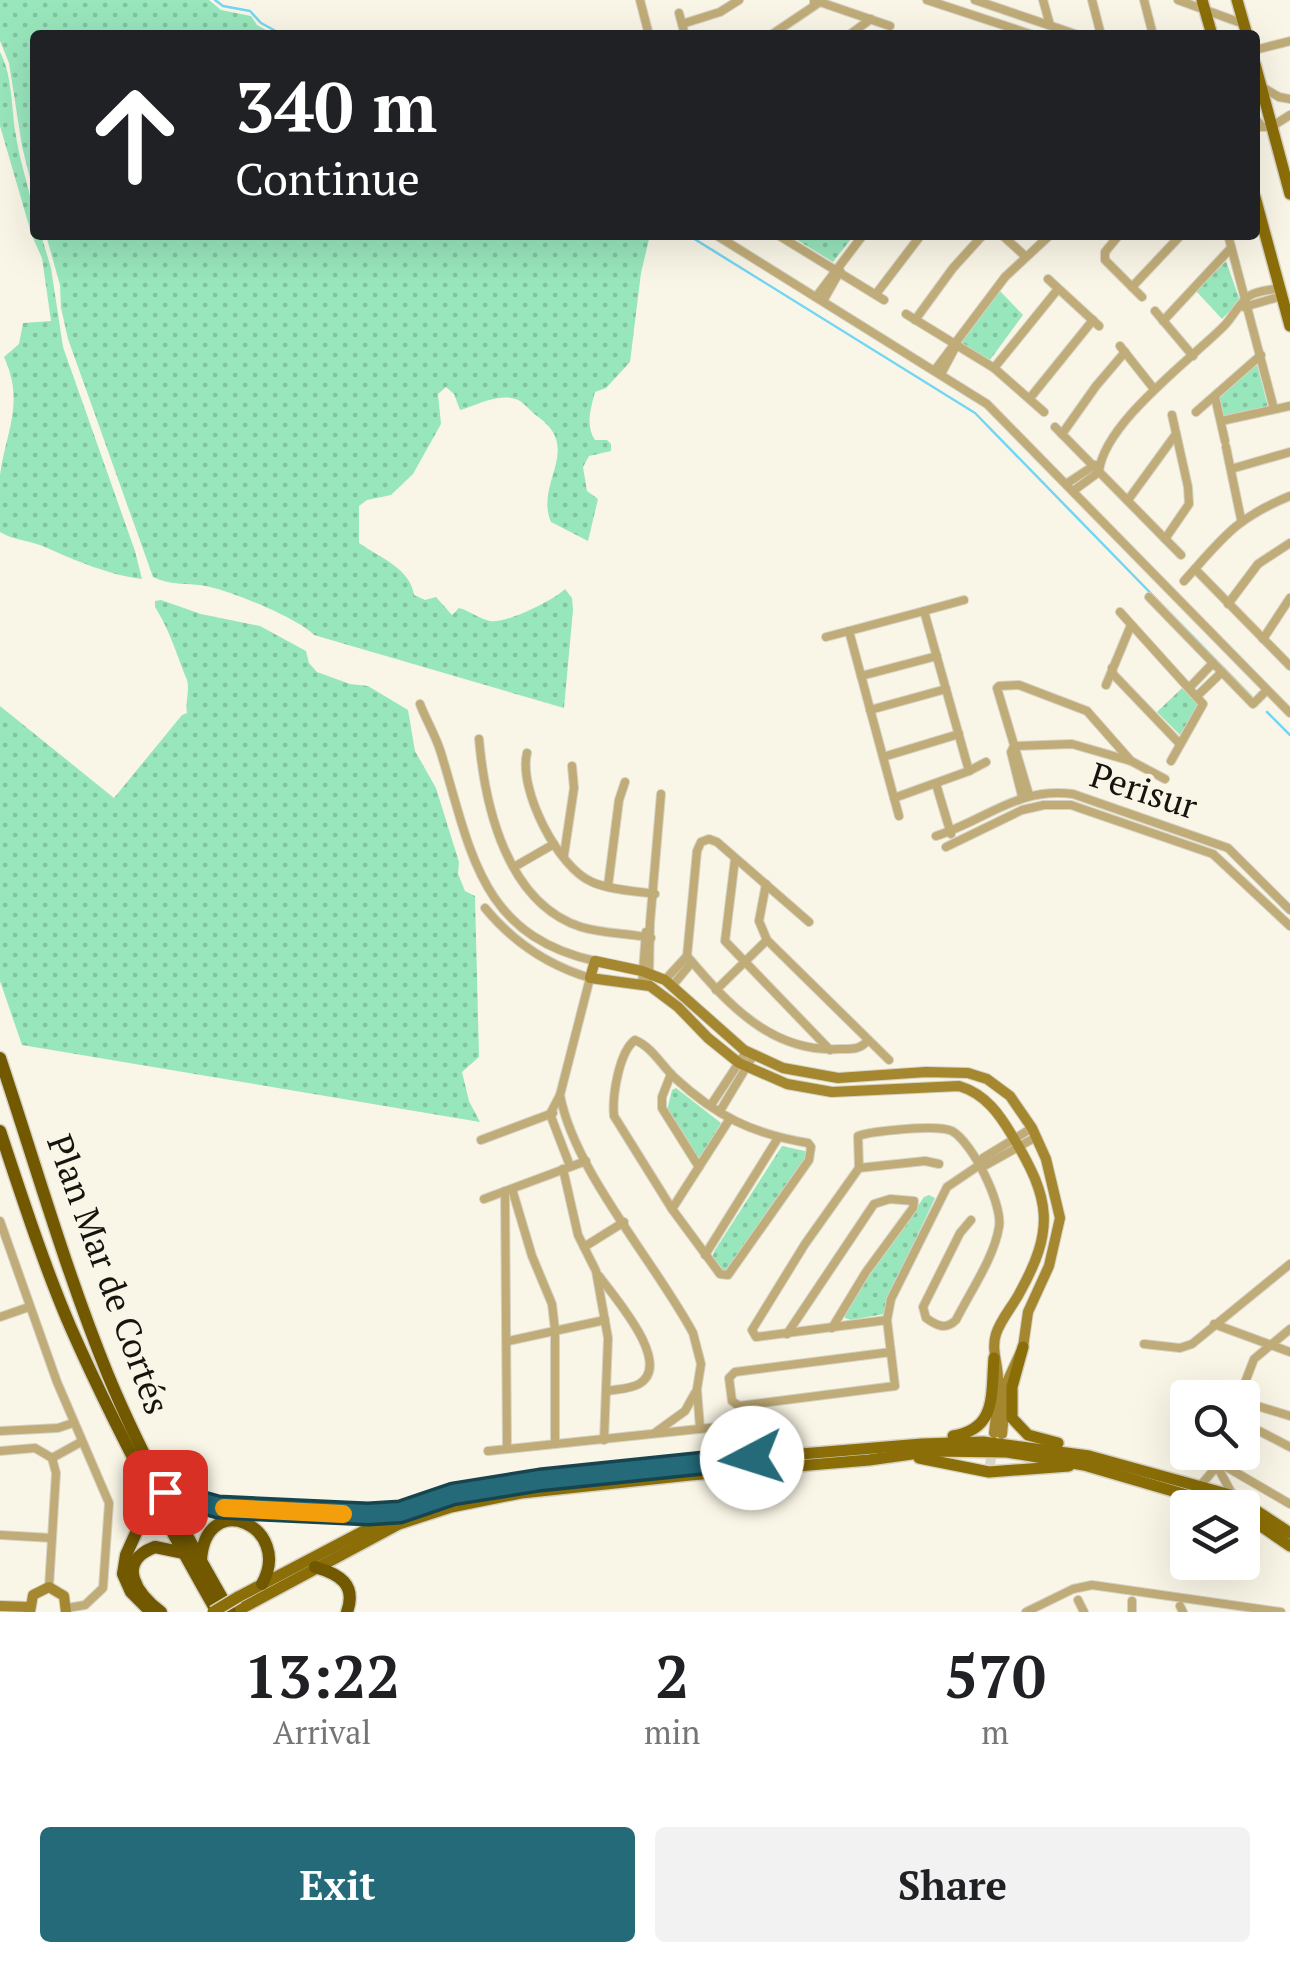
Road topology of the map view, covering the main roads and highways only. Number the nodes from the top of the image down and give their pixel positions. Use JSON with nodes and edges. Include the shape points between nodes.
{"nodes":[{"id":1,"x":1237,"y":0,"type":"edge"},
{"id":2,"x":1204,"y":5,"type":"edge"},
{"id":3,"x":1211,"y":30,"type":"edge"},
{"id":4,"x":1245,"y":30,"type":"edge"},
{"id":5,"x":1260,"y":81,"type":"edge"},
{"id":6,"x":1290,"y":194,"type":"edge"},
{"id":7,"x":1260,"y":214,"type":"edge"},
{"id":8,"x":1290,"y":326,"type":"edge"},
{"id":9,"x":0,"y":1058,"type":"edge"},
{"id":10,"x":0,"y":1132,"type":"edge"},
{"id":11,"x":1023,"y":1347,"type":"road end"},
{"id":12,"x":994,"y":1354,"type":"road end"},
{"id":13,"x":922,"y":1444,"type":"junction"},
{"id":14,"x":905,"y":1456,"type":"junction"},
{"id":15,"x":1087,"y":1460,"type":"junction"},
{"id":16,"x":144,"y":1480,"type":"junction"},
{"id":17,"x":1191,"y":1490,"type":"edge"},
{"id":18,"x":1208,"y":1490,"type":"edge"},
{"id":19,"x":165,"y":1492,"type":"junction"},
{"id":20,"x":400,"y":1512,"type":"junction"},
{"id":21,"x":1260,"y":1517,"type":"edge"},
{"id":22,"x":1260,"y":1525,"type":"edge"},
{"id":23,"x":1290,"y":1534,"type":"edge"},
{"id":24,"x":1290,"y":1546,"type":"edge"},
{"id":25,"x":184,"y":1554,"type":"junction"},
{"id":26,"x":201,"y":1562,"type":"junction"},
{"id":27,"x":315,"y":1566,"type":"junction"},
{"id":28,"x":262,"y":1584,"type":"junction"},
{"id":29,"x":237,"y":1607,"type":"edge"},
{"id":30,"x":151,"y":1612,"type":"edge"},
{"id":31,"x":160,"y":1612,"type":"edge"},
{"id":32,"x":215,"y":1612,"type":"edge"},
{"id":33,"x":347,"y":1612,"type":"edge"}],
"edges":[{"from":1,"to":4,"type":"main road"},
{"from":2,"to":3,"type":"main road"},
{"from":5,"to":6,"type":"main road"},
{"from":7,"to":8,"type":"main road"},
{"from":9,"to":19,"type":"highway","name":"Plan Mar de Cortés","via":[[96,1344]]},
{"from":10,"to":16,"type":"highway","name":"Plan Mar de Cortés","via":[[58,1296]]},
{"from":11,"to":15,"type":"main road","via":[[1011,1396],[1014,1423]]},
{"from":12,"to":13,"type":"main road","via":[[982,1425]]},
{"from":13,"to":15,"type":"main road","via":[[1000,1444]]},
{"from":13,"to":20,"type":"main road","via":[[540,1480],[453,1494]]},
{"from":14,"to":15,"type":"main road","via":[[975,1450]]},
{"from":14,"to":15,"type":"main road","via":[[994,1469]]},
{"from":14,"to":27,"type":"main road","via":[[482,1500],[400,1524]]},
{"from":15,"to":17,"type":"main road"},
{"from":15,"to":18,"type":"main road"},
{"from":16,"to":25,"type":"highway","name":"Plan Mar de Cortés"},
{"from":16,"to":30,"type":"highway","via":[[144,1515],[123,1574],[130,1592]]},
{"from":19,"to":20,"type":"highway","via":[[236,1509]]},
{"from":19,"to":26,"type":"highway","name":"Plan Mar de Cortés"},
{"from":20,"to":28,"type":"main road"},
{"from":21,"to":23,"type":"main road"},
{"from":22,"to":24,"type":"main road"},
{"from":25,"to":31,"type":"highway","via":[[154,1547],[136,1562],[136,1586]]},
{"from":25,"to":32,"type":"highway","name":"Plan Mar de Cortés"},
{"from":26,"to":28,"type":"highway","via":[[214,1527],[244,1521],[268,1548],[270,1567]]},
{"from":26,"to":29,"type":"highway","name":"Plan Mar de Cortés"},
{"from":27,"to":29,"type":"main road"},
{"from":27,"to":33,"type":"highway","via":[[347,1584]]},
{"from":28,"to":29,"type":"main road"},
{"from":29,"to":32,"type":"main road","bridge":true}]}
